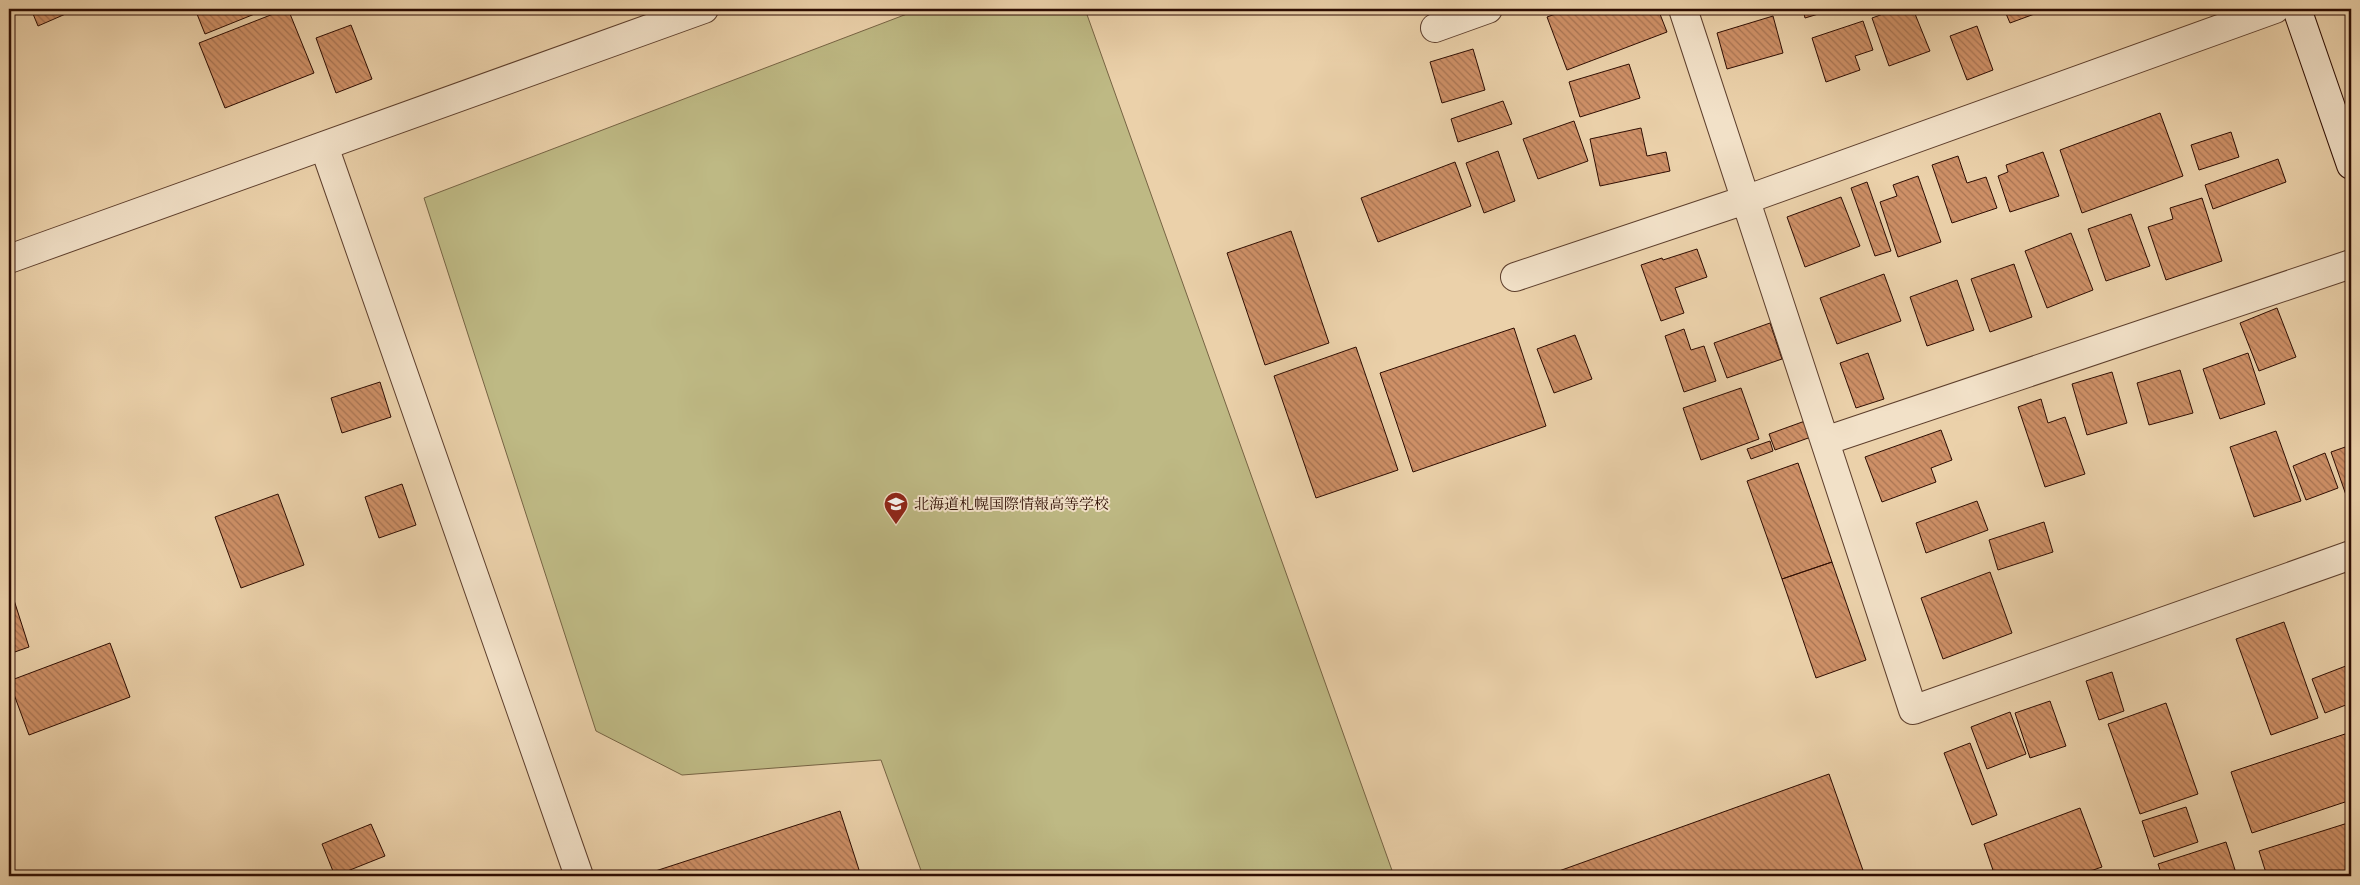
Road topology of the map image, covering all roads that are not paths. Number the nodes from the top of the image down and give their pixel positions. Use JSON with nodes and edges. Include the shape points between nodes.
{"nodes":[{"id":1,"x":704,"y":9,"type":"edge"},
{"id":2,"x":1488,"y":9,"type":"edge"},
{"id":3,"x":1683,"y":9,"type":"edge"},
{"id":4,"x":2275,"y":9,"type":"edge"},
{"id":5,"x":2297,"y":9,"type":"edge"},
{"id":6,"x":1435,"y":28,"type":"dead end"},
{"id":7,"x":324,"y":146,"type":"junction"},
{"id":8,"x":2351,"y":166,"type":"edge"},
{"id":9,"x":1746,"y":200,"type":"junction"},
{"id":10,"x":9,"y":259,"type":"edge"},
{"id":11,"x":2351,"y":264,"type":"edge"},
{"id":12,"x":1515,"y":277,"type":"dead end"},
{"id":13,"x":1825,"y":441,"type":"junction"},
{"id":14,"x":2351,"y":555,"type":"edge"},
{"id":15,"x":579,"y":876,"type":"edge"}],
"edges":[{"from":1,"to":7,"type":"street"},
{"from":2,"to":6,"type":"street"},
{"from":3,"to":9,"type":"street"},
{"from":4,"to":9,"type":"street"},
{"from":5,"to":8,"type":"street"},
{"from":7,"to":10,"type":"street"},
{"from":7,"to":15,"type":"street"},
{"from":9,"to":12,"type":"street"},
{"from":9,"to":13,"type":"street"},
{"from":11,"to":13,"type":"street"},
{"from":13,"to":14,"type":"street","via":[[1913,710]]}]}
